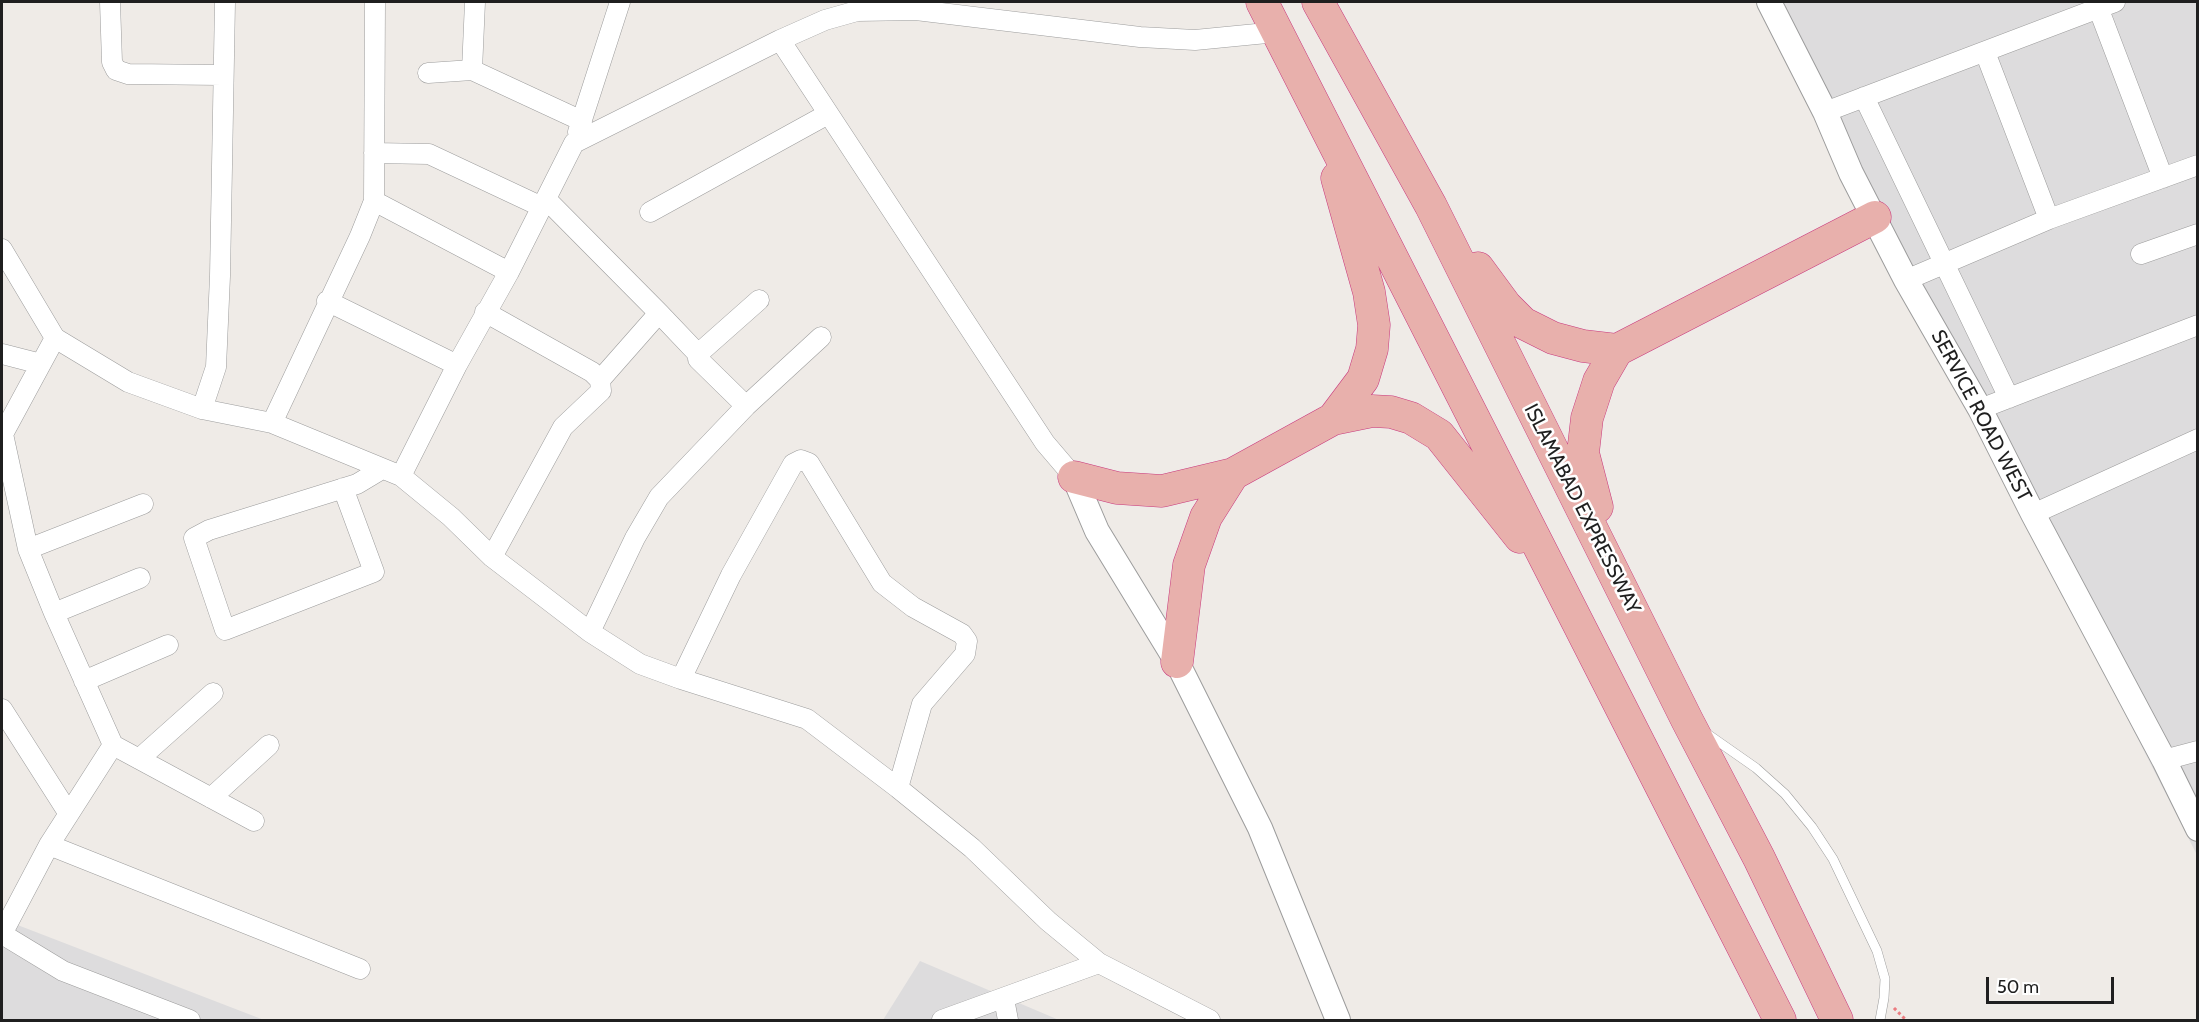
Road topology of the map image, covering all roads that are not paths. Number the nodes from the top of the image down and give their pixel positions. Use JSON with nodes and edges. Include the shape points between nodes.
{"nodes":[{"id":1,"x":110,"y":2,"type":"edge"},
{"id":2,"x":225,"y":2,"type":"edge"},
{"id":3,"x":375,"y":2,"type":"edge"},
{"id":4,"x":475,"y":2,"type":"edge"},
{"id":5,"x":620,"y":2,"type":"edge"},
{"id":6,"x":1262,"y":2,"type":"edge"},
{"id":7,"x":1318,"y":2,"type":"edge"},
{"id":8,"x":1769,"y":2,"type":"edge"},
{"id":9,"x":2103,"y":4,"type":"edge"},
{"id":10,"x":851,"y":6,"type":"edge"},
{"id":11,"x":1277,"y":32,"type":"junction"},
{"id":12,"x":780,"y":40,"type":"junction"},
{"id":13,"x":1985,"y":52,"type":"junction"},
{"id":14,"x":472,"y":70,"type":"junction"},
{"id":15,"x":428,"y":73,"type":"dead end"},
{"id":16,"x":222,"y":75,"type":"junction"},
{"id":17,"x":1864,"y":97,"type":"junction"},
{"id":18,"x":1825,"y":112,"type":"junction"},
{"id":19,"x":828,"y":114,"type":"junction"},
{"id":20,"x":1321,"y":119,"type":"junction"},
{"id":21,"x":582,"y":121,"type":"junction"},
{"id":22,"x":574,"y":143,"type":"junction"},
{"id":23,"x":374,"y":153,"type":"junction"},
{"id":24,"x":2198,"y":165,"type":"edge"},
{"id":25,"x":2163,"y":178,"type":"junction"},
{"id":26,"x":374,"y":201,"type":"junction"},
{"id":27,"x":544,"y":203,"type":"junction"},
{"id":28,"x":1431,"y":206,"type":"junction"},
{"id":29,"x":651,"y":212,"type":"dead end"},
{"id":30,"x":1875,"y":217,"type":"junction"},
{"id":31,"x":2049,"y":219,"type":"junction"},
{"id":32,"x":2198,"y":234,"type":"edge"},
{"id":33,"x":2,"y":249,"type":"edge"},
{"id":34,"x":2141,"y":254,"type":"dead end"},
{"id":35,"x":1944,"y":264,"type":"junction"},
{"id":36,"x":508,"y":272,"type":"junction"},
{"id":37,"x":1906,"y":280,"type":"junction"},
{"id":38,"x":759,"y":300,"type":"dead end"},
{"id":39,"x":327,"y":301,"type":"junction"},
{"id":40,"x":485,"y":312,"type":"junction"},
{"id":41,"x":659,"y":313,"type":"junction"},
{"id":42,"x":2198,"y":325,"type":"edge"},
{"id":43,"x":821,"y":337,"type":"dead end"},
{"id":44,"x":55,"y":339,"type":"junction"},
{"id":45,"x":1617,"y":350,"type":"junction"},
{"id":46,"x":2,"y":354,"type":"edge"},
{"id":47,"x":698,"y":354,"type":"junction"},
{"id":48,"x":41,"y":364,"type":"junction"},
{"id":49,"x":457,"y":365,"type":"junction"},
{"id":50,"x":600,"y":380,"type":"junction"},
{"id":51,"x":2010,"y":398,"type":"junction"},
{"id":52,"x":746,"y":406,"type":"junction"},
{"id":53,"x":202,"y":409,"type":"junction"},
{"id":54,"x":1980,"y":409,"type":"junction"},
{"id":55,"x":1333,"y":419,"type":"junction"},
{"id":56,"x":272,"y":423,"type":"junction"},
{"id":57,"x":2,"y":434,"type":"edge"},
{"id":58,"x":2198,"y":439,"type":"edge"},
{"id":59,"x":392,"y":472,"type":"junction"},
{"id":60,"x":1233,"y":474,"type":"junction"},
{"id":61,"x":1074,"y":477,"type":"junction"},
{"id":62,"x":343,"y":488,"type":"junction"},
{"id":63,"x":143,"y":504,"type":"dead end"},
{"id":64,"x":2033,"y":514,"type":"junction"},
{"id":65,"x":28,"y":549,"type":"junction"},
{"id":66,"x":492,"y":557,"type":"junction"},
{"id":67,"x":1616,"y":574,"type":"junction"},
{"id":68,"x":140,"y":578,"type":"dead end"},
{"id":69,"x":1558,"y":584,"type":"junction"},
{"id":70,"x":54,"y":613,"type":"junction"},
{"id":71,"x":590,"y":632,"type":"junction"},
{"id":72,"x":168,"y":645,"type":"dead end"},
{"id":73,"x":1177,"y":662,"type":"junction"},
{"id":74,"x":681,"y":679,"type":"junction"},
{"id":75,"x":84,"y":681,"type":"junction"},
{"id":76,"x":213,"y":693,"type":"dead end"},
{"id":77,"x":2,"y":709,"type":"edge"},
{"id":78,"x":1686,"y":720,"type":"junction"},
{"id":79,"x":113,"y":745,"type":"junction"},
{"id":80,"x":269,"y":746,"type":"dead end"},
{"id":81,"x":2198,"y":751,"type":"edge"},
{"id":82,"x":139,"y":759,"type":"junction"},
{"id":83,"x":2164,"y":760,"type":"junction"},
{"id":84,"x":898,"y":788,"type":"junction"},
{"id":85,"x":211,"y":798,"type":"junction"},
{"id":86,"x":69,"y":814,"type":"junction"},
{"id":87,"x":254,"y":821,"type":"dead end"},
{"id":88,"x":2198,"y":829,"type":"edge"},
{"id":89,"x":49,"y":845,"type":"junction"},
{"id":90,"x":2,"y":934,"type":"edge"},
{"id":91,"x":1099,"y":963,"type":"junction"},
{"id":92,"x":360,"y":969,"type":"dead end"},
{"id":93,"x":1004,"y":999,"type":"junction"},
{"id":94,"x":190,"y":1020,"type":"edge"},
{"id":95,"x":942,"y":1020,"type":"edge"},
{"id":96,"x":1008,"y":1020,"type":"edge"},
{"id":97,"x":1210,"y":1020,"type":"edge"},
{"id":98,"x":1338,"y":1020,"type":"edge"},
{"id":99,"x":1780,"y":1020,"type":"edge"},
{"id":100,"x":1837,"y":1020,"type":"edge"},
{"id":101,"x":1880,"y":1020,"type":"edge"}],
"edges":[{"from":1,"to":16,"type":"street","via":[[112,62],[116,70],[128,74]]},
{"from":2,"to":16,"type":"street"},
{"from":3,"to":23,"type":"street"},
{"from":4,"to":14,"type":"street"},
{"from":5,"to":21,"type":"street"},
{"from":6,"to":11,"type":"highway"},
{"from":7,"to":28,"type":"highway","name":"ISLAMABAD EXPRESSWAY"},
{"from":8,"to":18,"type":"street","name":"SERVICE ROAD WEST"},
{"from":9,"to":13,"type":"street"},
{"from":9,"to":25,"type":"street"},
{"from":10,"to":11,"type":"street","via":[[1140,37],[1195,40]]},
{"from":10,"to":12,"type":"street"},
{"from":11,"to":20,"type":"highway"},
{"from":12,"to":19,"type":"street"},
{"from":12,"to":22,"type":"street"},
{"from":13,"to":17,"type":"street"},
{"from":13,"to":31,"type":"street"},
{"from":14,"to":15,"type":"street"},
{"from":14,"to":21,"type":"street"},
{"from":16,"to":53,"type":"street","via":[[216,367]]},
{"from":17,"to":18,"type":"street"},
{"from":17,"to":35,"type":"street"},
{"from":18,"to":30,"type":"street","name":"SERVICE ROAD WEST"},
{"from":19,"to":29,"type":"street"},
{"from":19,"to":61,"type":"street","via":[[1046,443]]},
{"from":20,"to":55,"type":"highway","via":[[1369,292],[1374,325],[1363,379]]},
{"from":20,"to":69,"type":"highway"},
{"from":21,"to":22,"type":"street"},
{"from":22,"to":27,"type":"street"},
{"from":23,"to":26,"type":"street"},
{"from":23,"to":27,"type":"street","via":[[429,153]]},
{"from":24,"to":25,"type":"street"},
{"from":25,"to":31,"type":"street"},
{"from":26,"to":36,"type":"street"},
{"from":26,"to":39,"type":"street"},
{"from":27,"to":36,"type":"street"},
{"from":27,"to":41,"type":"street"},
{"from":28,"to":45,"type":"highway","via":[[1523,323],[1553,338]]},
{"from":28,"to":67,"type":"highway","name":"ISLAMABAD EXPRESSWAY"},
{"from":30,"to":37,"type":"street","name":"SERVICE ROAD WEST"},
{"from":30,"to":45,"type":"highway"},
{"from":31,"to":35,"type":"street"},
{"from":32,"to":34,"type":"street"},
{"from":33,"to":44,"type":"street"},
{"from":35,"to":37,"type":"street"},
{"from":35,"to":51,"type":"street"},
{"from":36,"to":40,"type":"street"},
{"from":37,"to":54,"type":"street","name":"SERVICE ROAD WEST"},
{"from":38,"to":47,"type":"street"},
{"from":39,"to":49,"type":"street"},
{"from":39,"to":56,"type":"street"},
{"from":40,"to":49,"type":"street"},
{"from":40,"to":50,"type":"street"},
{"from":41,"to":47,"type":"street"},
{"from":41,"to":50,"type":"street"},
{"from":42,"to":51,"type":"street"},
{"from":43,"to":52,"type":"street"},
{"from":44,"to":48,"type":"street"},
{"from":44,"to":53,"type":"street","via":[[128,382]]},
{"from":45,"to":67,"type":"highway","via":[[1599,381],[1587,418],[1584,453]]},
{"from":46,"to":48,"type":"street"},
{"from":47,"to":52,"type":"street","via":[[698,359]]},
{"from":48,"to":57,"type":"street"},
{"from":49,"to":59,"type":"street"},
{"from":50,"to":66,"type":"street","via":[[601,391],[562,427]]},
{"from":51,"to":54,"type":"street"},
{"from":52,"to":71,"type":"street","via":[[659,497]]},
{"from":53,"to":56,"type":"street"},
{"from":54,"to":64,"type":"street","name":"SERVICE ROAD WEST"},
{"from":55,"to":60,"type":"highway"},
{"from":55,"to":69,"type":"highway","via":[[1372,411],[1392,412],[1439,435]]},
{"from":56,"to":59,"type":"street"},
{"from":57,"to":65,"type":"street"},
{"from":58,"to":64,"type":"street"},
{"from":59,"to":62,"type":"street"},
{"from":59,"to":66,"type":"street","via":[[451,517]]},
{"from":60,"to":61,"type":"highway","via":[[1162,491],[1117,488]]},
{"from":60,"to":73,"type":"highway","via":[[1206,517],[1189,565]]},
{"from":61,"to":73,"type":"street","via":[[1097,531]]},
{"from":62,"to":62,"type":"street","via":[[194,538],[225,630],[374,572]]},
{"from":63,"to":65,"type":"street"},
{"from":64,"to":83,"type":"street","name":"SERVICE ROAD WEST"},
{"from":65,"to":70,"type":"street"},
{"from":66,"to":71,"type":"street"},
{"from":67,"to":78,"type":"highway","name":"ISLAMABAD EXPRESSWAY"},
{"from":68,"to":70,"type":"street"},
{"from":69,"to":99,"type":"highway"},
{"from":70,"to":75,"type":"street"},
{"from":71,"to":74,"type":"street","via":[[640,664]]},
{"from":72,"to":75,"type":"street"},
{"from":73,"to":98,"type":"street","via":[[1260,828]]},
{"from":74,"to":84,"type":"street","via":[[807,719]]},
{"from":74,"to":84,"type":"street","via":[[731,575],[793,464],[801,460],[809,463],[882,583],[967,641],[965,654],[922,704]]},
{"from":75,"to":79,"type":"street"},
{"from":76,"to":82,"type":"street"},
{"from":77,"to":86,"type":"street"},
{"from":78,"to":100,"type":"highway","name":"ISLAMABAD EXPRESSWAY","via":[[1759,858]]},
{"from":78,"to":101,"type":"lane","via":[[1756,768],[1812,826],[1833,859],[1877,951],[1885,980]]},
{"from":79,"to":82,"type":"street"},
{"from":79,"to":86,"type":"street"},
{"from":80,"to":85,"type":"street"},
{"from":81,"to":83,"type":"street"},
{"from":82,"to":85,"type":"street"},
{"from":83,"to":88,"type":"street","name":"SERVICE ROAD WEST"},
{"from":84,"to":91,"type":"street","via":[[972,848],[1048,921]]},
{"from":85,"to":87,"type":"street"},
{"from":86,"to":89,"type":"street"},
{"from":89,"to":90,"type":"street"},
{"from":89,"to":92,"type":"street"},
{"from":90,"to":94,"type":"street","via":[[63,971]]},
{"from":91,"to":93,"type":"street"},
{"from":91,"to":97,"type":"street"},
{"from":93,"to":95,"type":"street"},
{"from":93,"to":96,"type":"street"}]}
